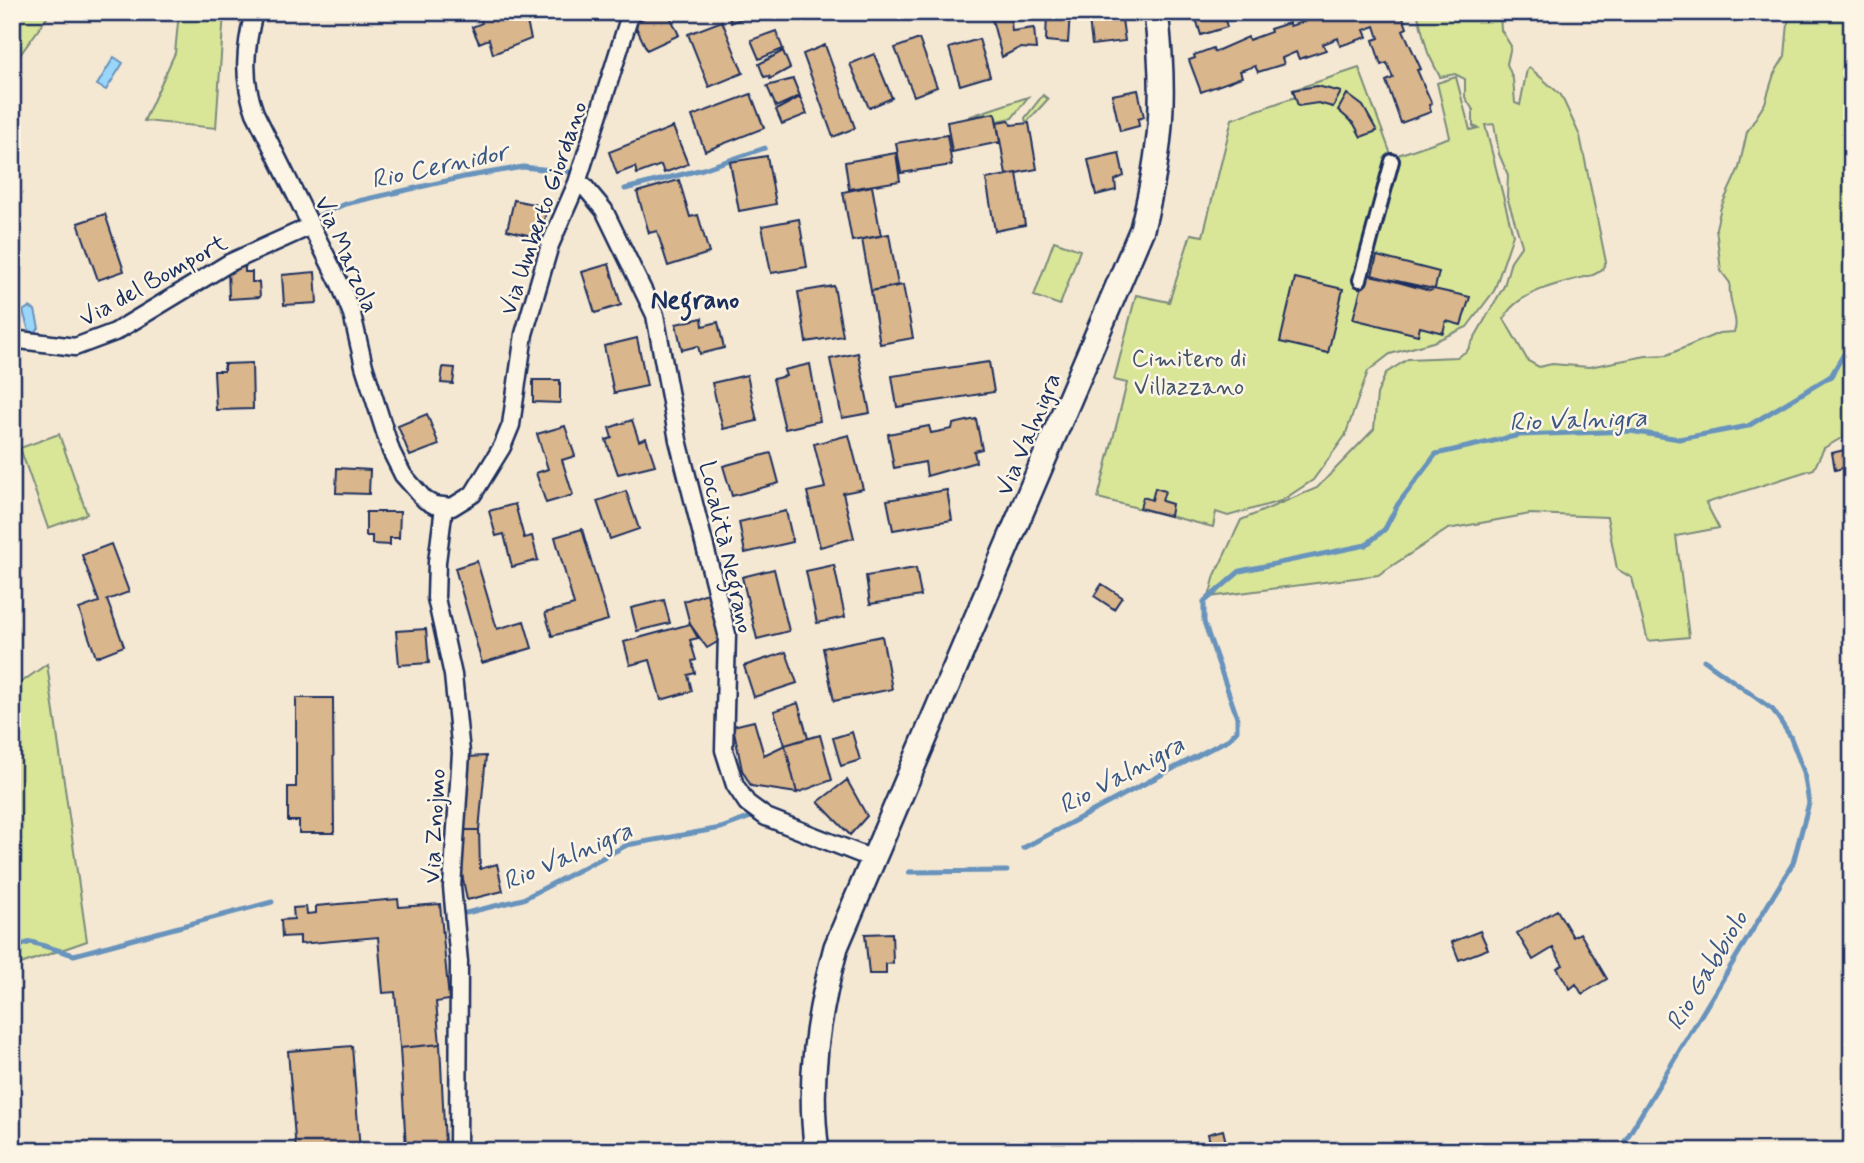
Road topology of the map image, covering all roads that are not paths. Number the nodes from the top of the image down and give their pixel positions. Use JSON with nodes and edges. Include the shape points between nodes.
{"nodes":[{"id":1,"x":254,"y":12,"type":"edge"},
{"id":2,"x":631,"y":12,"type":"edge"},
{"id":3,"x":1156,"y":12,"type":"edge"},
{"id":4,"x":1392,"y":161,"type":"dead end"},
{"id":5,"x":577,"y":183,"type":"junction"},
{"id":6,"x":311,"y":226,"type":"junction"},
{"id":7,"x":1360,"y":280,"type":"dead end"},
{"id":8,"x":12,"y":339,"type":"edge"},
{"id":9,"x":439,"y":506,"type":"junction"},
{"id":10,"x":873,"y":859,"type":"junction"},
{"id":11,"x":458,"y":1151,"type":"edge"},
{"id":12,"x":817,"y":1151,"type":"edge"}],
"edges":[{"from":1,"to":6,"type":"street","name":"Via Marzola","via":[[246,46],[246,89]]},
{"from":2,"to":5,"type":"street","name":"Via Umberto Giordano"},
{"from":3,"to":10,"type":"main road","name":"Via Valnigra","via":[[1163,119],[1142,229]]},
{"from":4,"to":7,"type":"street"},
{"from":5,"to":9,"type":"street","name":"Via Umberto Giordano","via":[[550,245],[524,334],[511,425],[504,442],[473,494],[459,505]]},
{"from":5,"to":10,"type":"street","name":"Località Negrano","via":[[604,211],[655,315],[678,440],[727,634],[724,750],[735,785],[747,803],[766,817]]},
{"from":6,"to":8,"type":"street","name":"Via del Bomport","via":[[229,263],[115,332],[75,347]]},
{"from":6,"to":9,"type":"street","name":"Via Marzola","via":[[352,314],[391,451],[413,489]]},
{"from":9,"to":11,"type":"street","name":"Via Znojmo","via":[[436,598],[453,675],[461,754],[452,887],[458,962]]},
{"from":10,"to":12,"type":"main road","name":"Via Valnigra","via":[[836,947],[821,1006],[813,1077]]}]}
